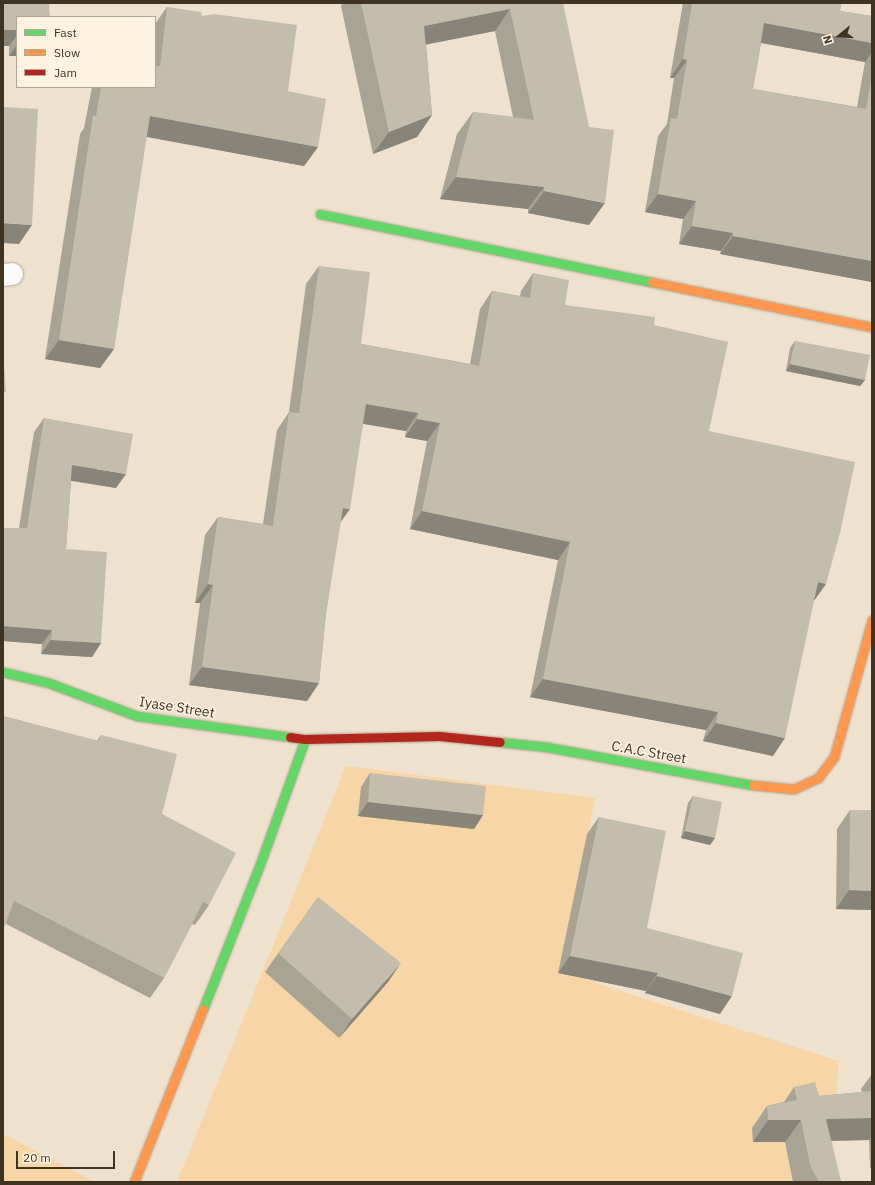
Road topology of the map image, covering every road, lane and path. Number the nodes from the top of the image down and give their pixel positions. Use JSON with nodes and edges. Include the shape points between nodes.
{"nodes":[{"id":1,"x":320,"y":214,"type":"dead end"},
{"id":2,"x":872,"y":327,"type":"edge"},
{"id":3,"x":872,"y":620,"type":"edge"},
{"id":4,"x":3,"y":672,"type":"edge"},
{"id":5,"x":305,"y":739,"type":"junction"},
{"id":6,"x":134,"y":1182,"type":"edge"}],
"edges":[{"from":1,"to":2,"type":"street"},
{"from":3,"to":5,"type":"street","name":"C.A.C Street","via":[[834,757],[818,778],[794,789],[776,789],[547,748],[439,736]]},
{"from":4,"to":5,"type":"street","name":"Iyase Street","via":[[49,683],[138,716]]},
{"from":5,"to":6,"type":"street","via":[[259,867]]}]}
